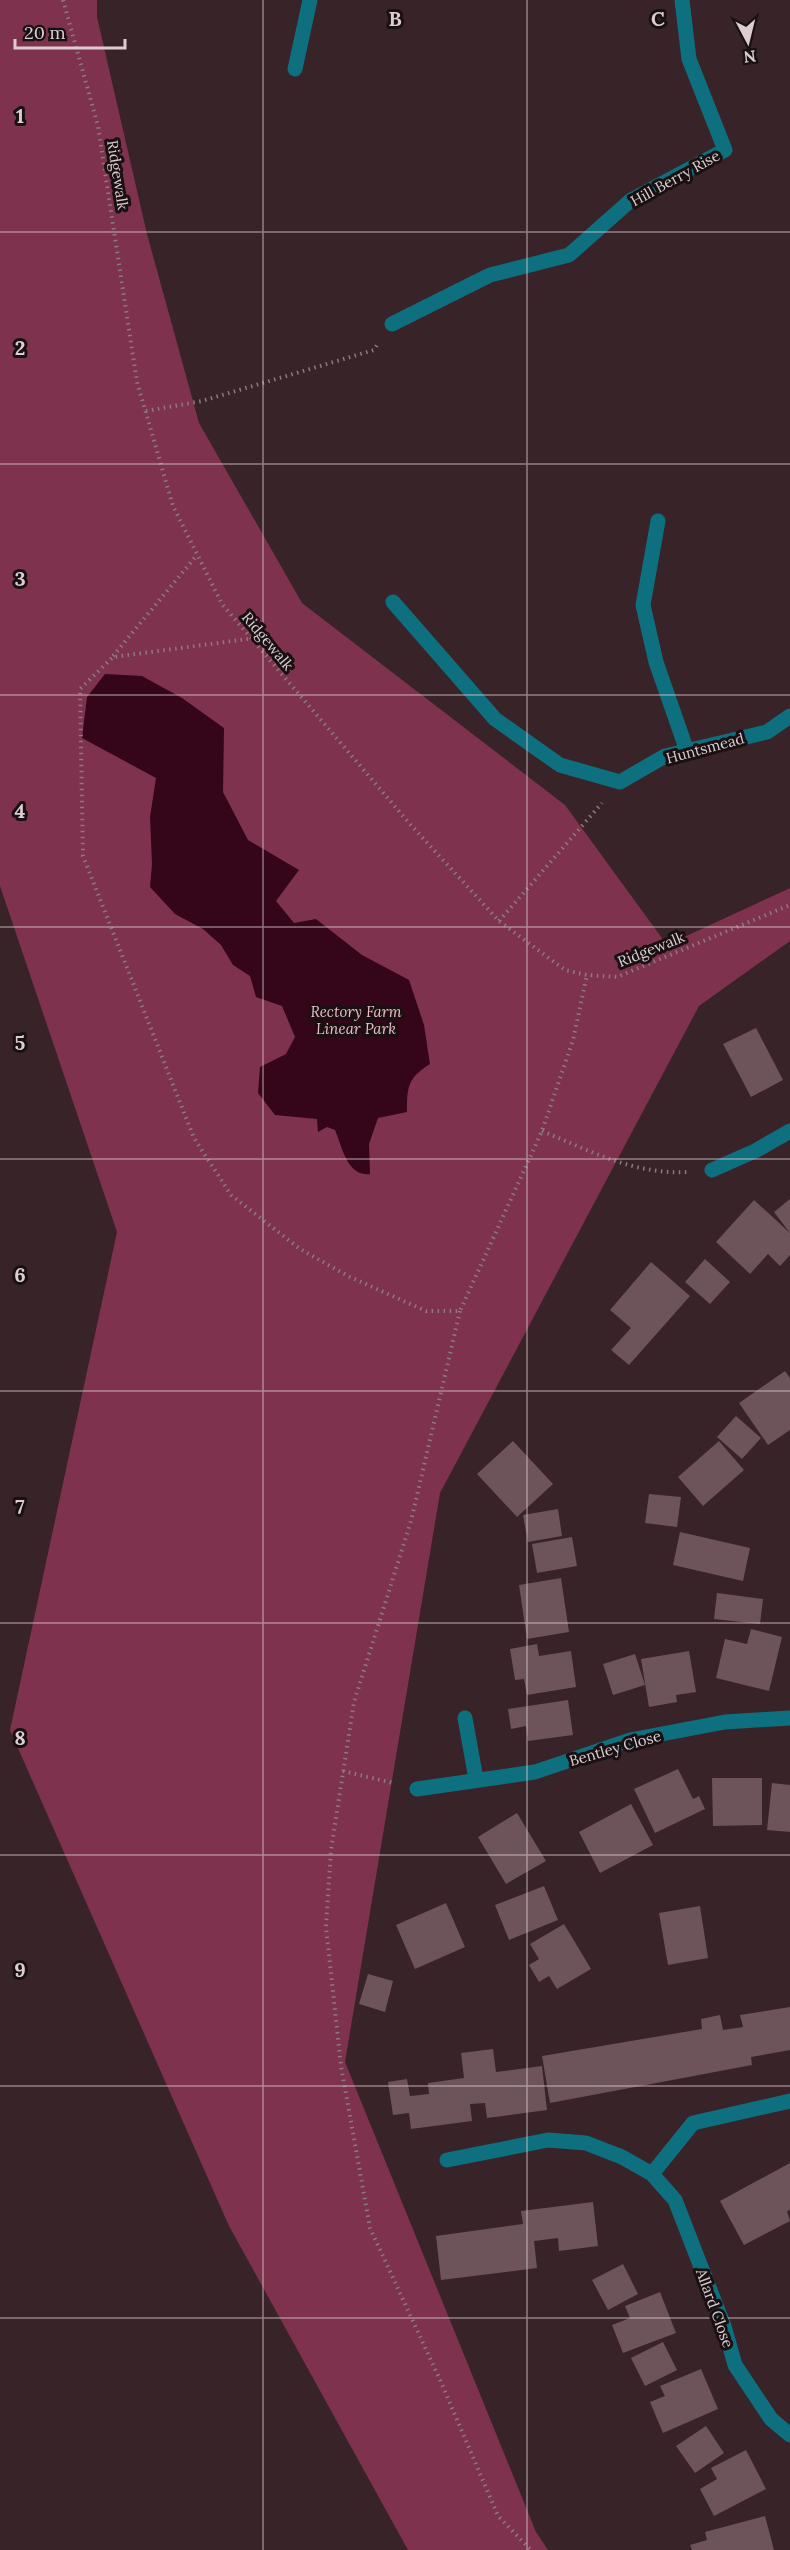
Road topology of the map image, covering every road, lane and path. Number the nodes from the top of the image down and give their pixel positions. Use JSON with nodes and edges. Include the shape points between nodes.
{"nodes":[{"id":1,"x":63,"y":0,"type":"edge"},
{"id":2,"x":310,"y":0,"type":"edge"},
{"id":3,"x":682,"y":0,"type":"edge"},
{"id":4,"x":295,"y":69,"type":"dead end"},
{"id":5,"x":392,"y":324,"type":"joint"},
{"id":6,"x":146,"y":411,"type":"junction"},
{"id":7,"x":658,"y":521,"type":"dead end"},
{"id":8,"x":197,"y":555,"type":"junction"},
{"id":9,"x":393,"y":602,"type":"dead end"},
{"id":10,"x":249,"y":639,"type":"junction"},
{"id":11,"x":113,"y":657,"type":"junction"},
{"id":12,"x":790,"y":716,"type":"edge"},
{"id":13,"x":687,"y":751,"type":"junction"},
{"id":14,"x":620,"y":782,"type":"junction"},
{"id":15,"x":790,"y":905,"type":"edge"},
{"id":16,"x":499,"y":921,"type":"junction"},
{"id":17,"x":587,"y":975,"type":"junction"},
{"id":18,"x":542,"y":1131,"type":"junction"},
{"id":19,"x":790,"y":1131,"type":"edge"},
{"id":20,"x":712,"y":1170,"type":"joint"},
{"id":21,"x":460,"y":1311,"type":"junction"},
{"id":22,"x":465,"y":1718,"type":"dead end"},
{"id":23,"x":790,"y":1718,"type":"edge"},
{"id":24,"x":343,"y":1771,"type":"junction"},
{"id":25,"x":476,"y":1779,"type":"junction"},
{"id":26,"x":417,"y":1789,"type":"joint"},
{"id":27,"x":790,"y":2102,"type":"edge"},
{"id":28,"x":447,"y":2160,"type":"dead end"},
{"id":29,"x":652,"y":2174,"type":"junction"},
{"id":30,"x":790,"y":2435,"type":"edge"},
{"id":31,"x":531,"y":2550,"type":"edge"}],
"edges":[{"from":1,"to":6,"type":"path","name":"Ridgewalk","via":[[98,126],[137,382]]},
{"from":2,"to":4,"type":"street"},
{"from":3,"to":5,"type":"street","name":"Hill Berry Rise","via":[[689,59],[725,150],[631,200],[568,255],[490,275]]},
{"from":5,"to":6,"type":"path","via":[[374,350],[202,401]]},
{"from":6,"to":8,"type":"path","name":"Ridgewalk","via":[[173,506]]},
{"from":7,"to":13,"type":"street","via":[[643,605],[656,662]]},
{"from":8,"to":10,"type":"path","name":"Ridgewalk","via":[[222,604]]},
{"from":8,"to":11,"type":"path"},
{"from":9,"to":14,"type":"street","via":[[495,719],[560,765]]},
{"from":10,"to":11,"type":"path"},
{"from":10,"to":16,"type":"path","name":"Ridgewalk"},
{"from":11,"to":21,"type":"path","via":[[80,689],[83,856],[194,1138],[231,1195],[300,1249],[348,1276],[426,1311]]},
{"from":12,"to":13,"type":"street","name":"Huntsmead","via":[[767,732]]},
{"from":13,"to":14,"type":"street","name":"Huntsmead","via":[[665,756]]},
{"from":14,"to":16,"type":"path"},
{"from":15,"to":17,"type":"path","name":"Ridgewalk","via":[[617,976]]},
{"from":16,"to":17,"type":"path","name":"Ridgewalk","via":[[564,970]]},
{"from":17,"to":18,"type":"path","via":[[573,1040]]},
{"from":18,"to":20,"type":"path","via":[[627,1166],[665,1173]]},
{"from":18,"to":21,"type":"path"},
{"from":19,"to":20,"type":"street"},
{"from":21,"to":24,"type":"path","via":[[411,1521],[354,1702]]},
{"from":22,"to":25,"type":"street"},
{"from":23,"to":25,"type":"street","name":"Bentley Close","via":[[725,1722],[630,1740],[535,1772]]},
{"from":24,"to":26,"type":"path"},
{"from":24,"to":31,"type":"path","via":[[331,1850],[326,1927],[341,2067],[370,2228],[498,2516]]},
{"from":25,"to":26,"type":"street","name":"Bentley Close"},
{"from":27,"to":29,"type":"street","via":[[693,2123]]},
{"from":28,"to":29,"type":"street","name":"Allard Close","via":[[548,2140],[586,2143]]},
{"from":29,"to":30,"type":"street","name":"Allard Close","via":[[675,2200],[735,2365],[771,2419]]}]}
